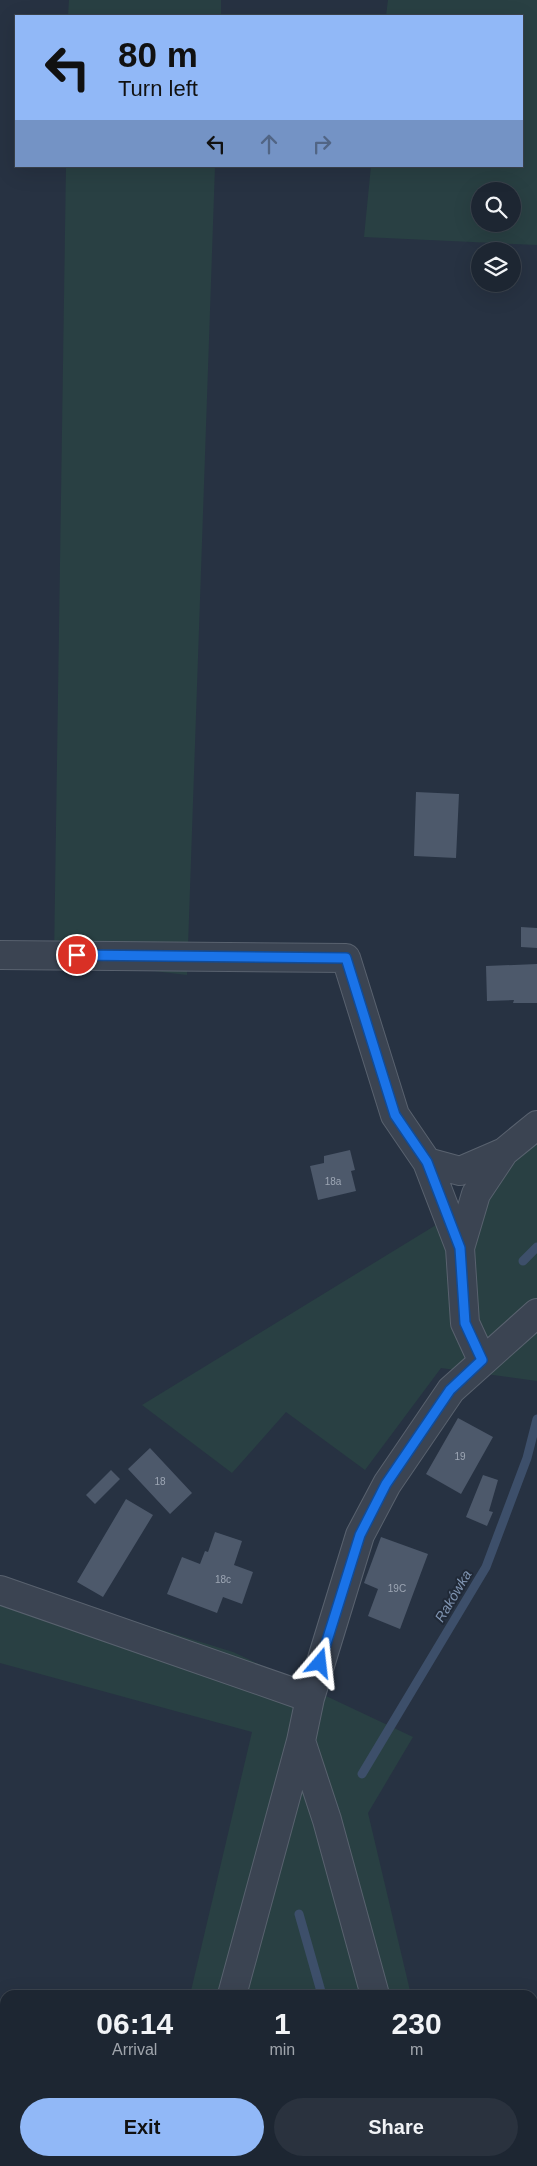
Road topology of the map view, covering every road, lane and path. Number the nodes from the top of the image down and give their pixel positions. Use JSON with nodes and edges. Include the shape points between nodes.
{"nodes":[{"id":1,"x":0,"y":955,"type":"edge"},
{"id":2,"x":537,"y":1125,"type":"edge"},
{"id":3,"x":504,"y":1152,"type":"junction"},
{"id":4,"x":427,"y":1162,"type":"junction"},
{"id":5,"x":460,"y":1248,"type":"junction"},
{"id":6,"x":537,"y":1313,"type":"edge"},
{"id":7,"x":482,"y":1360,"type":"junction"},
{"id":8,"x":0,"y":1590,"type":"edge"},
{"id":9,"x":310,"y":1698,"type":"junction"},
{"id":10,"x":301,"y":1741,"type":"junction"},
{"id":11,"x":233,"y":1990,"type":"edge"},
{"id":12,"x":374,"y":1990,"type":"edge"}],
"edges":[{"from":1,"to":4,"type":"street","via":[[346,958],[395,1115]]},
{"from":2,"to":3,"type":"street"},
{"from":3,"to":4,"type":"street","via":[[460,1171]]},
{"from":3,"to":5,"type":"street","via":[[476,1194]]},
{"from":4,"to":5,"type":"street"},
{"from":5,"to":7,"type":"street","via":[[465,1323]]},
{"from":6,"to":7,"type":"street"},
{"from":7,"to":9,"type":"street","via":[[450,1390],[386,1484],[360,1535]]},
{"from":8,"to":9,"type":"street"},
{"from":9,"to":10,"type":"street"},
{"from":10,"to":11,"type":"street"},
{"from":10,"to":12,"type":"street","via":[[327,1820]]}]}
